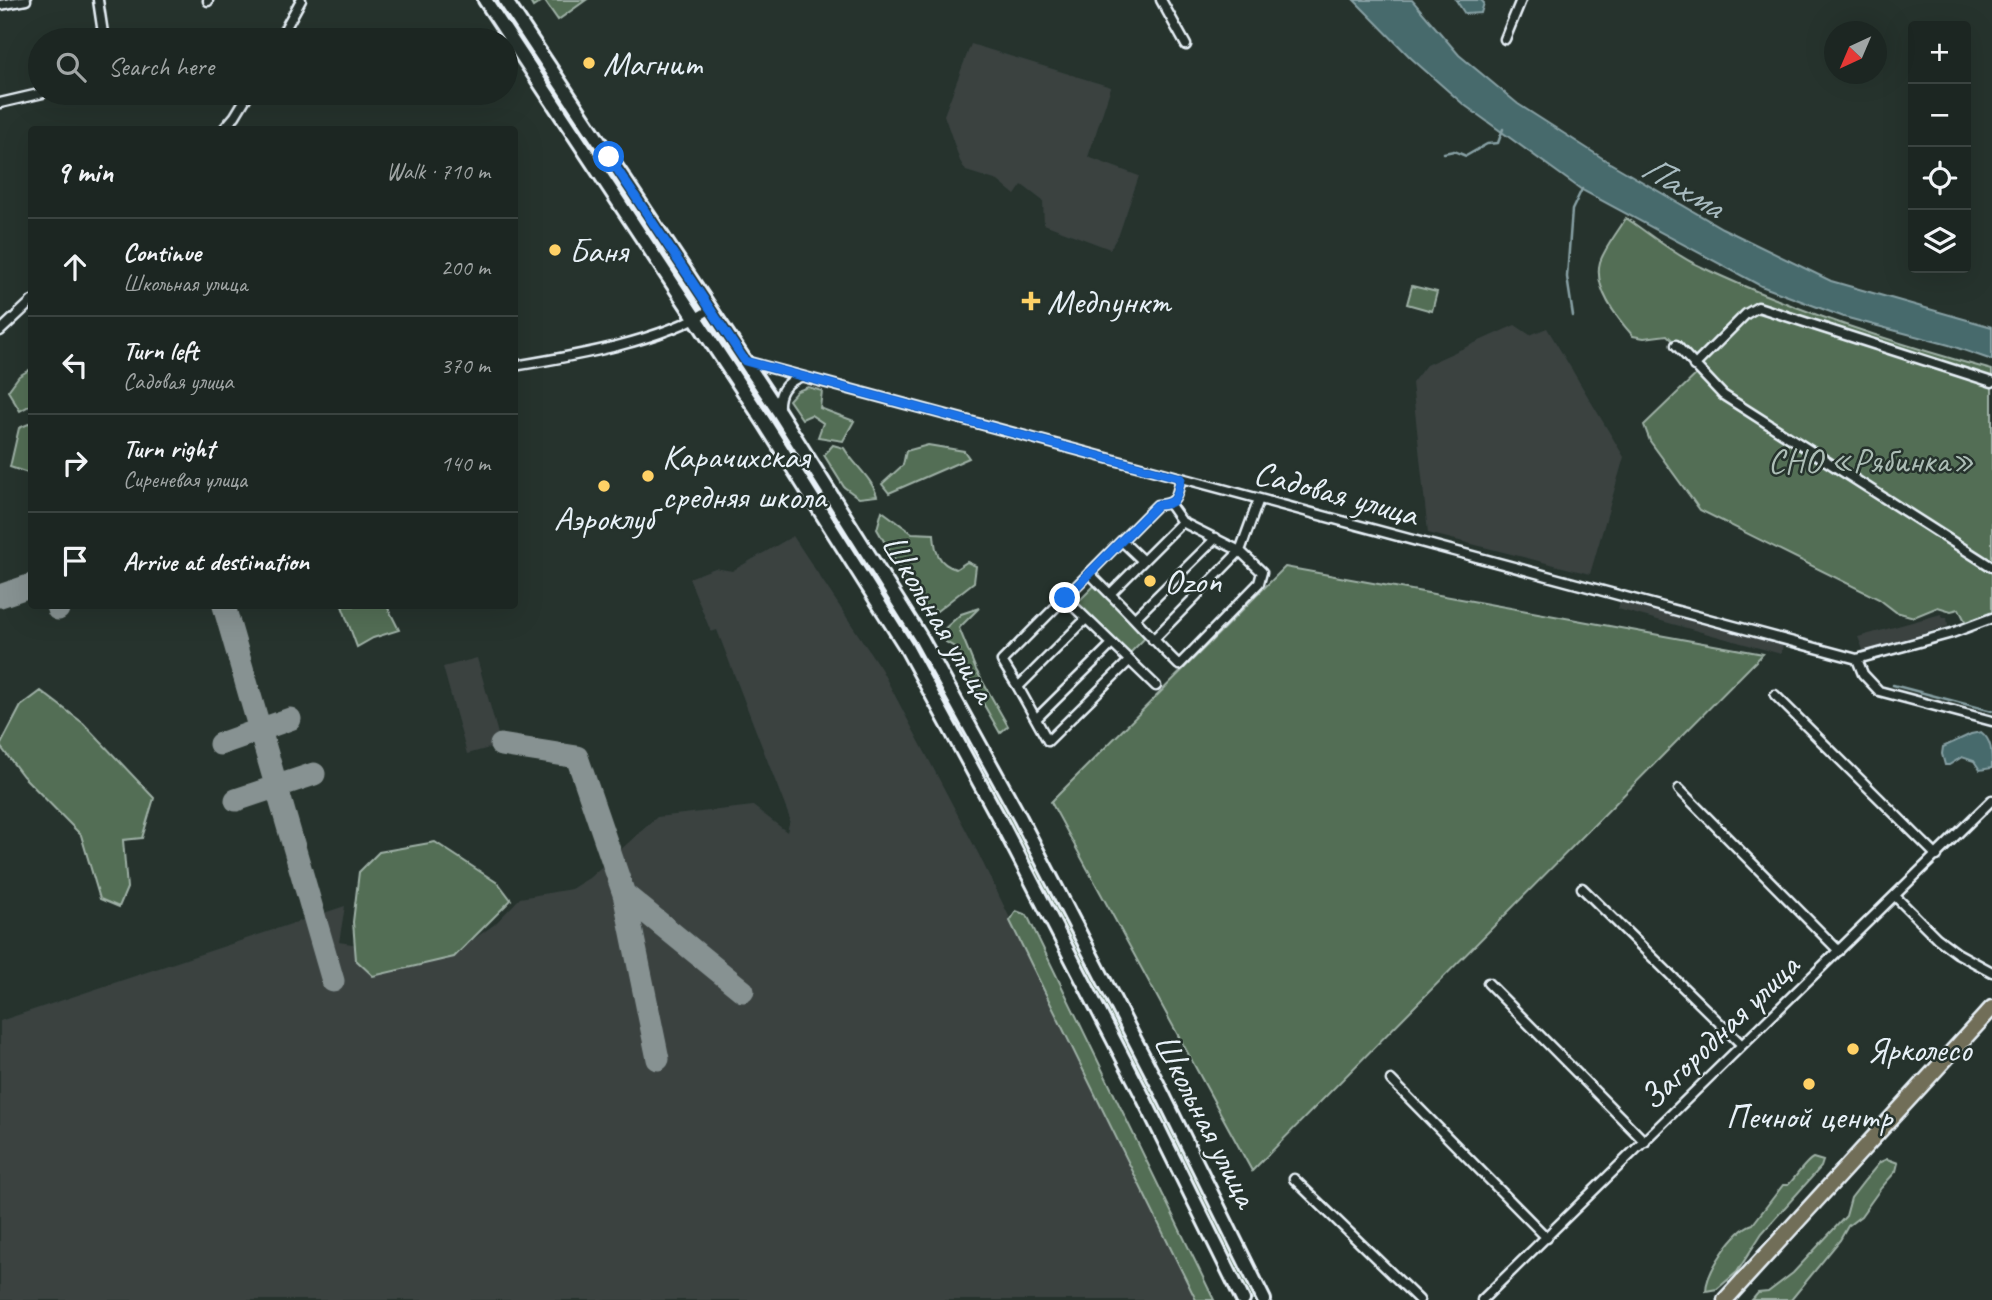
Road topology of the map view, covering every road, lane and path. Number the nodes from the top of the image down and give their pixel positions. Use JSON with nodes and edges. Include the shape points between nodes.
{"nodes":[{"id":1,"x":26,"y":0,"type":"edge"},
{"id":2,"x":98,"y":0,"type":"edge"},
{"id":3,"x":301,"y":0,"type":"edge"},
{"id":4,"x":485,"y":0,"type":"edge"},
{"id":5,"x":505,"y":0,"type":"edge"},
{"id":6,"x":1161,"y":0,"type":"edge"},
{"id":7,"x":1521,"y":0,"type":"edge"},
{"id":8,"x":0,"y":5,"type":"edge"},
{"id":9,"x":102,"y":28,"type":"edge"},
{"id":10,"x":286,"y":28,"type":"edge"},
{"id":11,"x":504,"y":28,"type":"edge"},
{"id":12,"x":1506,"y":38,"type":"dead end"},
{"id":13,"x":1186,"y":45,"type":"dead end"},
{"id":14,"x":518,"y":50,"type":"edge"},
{"id":15,"x":28,"y":96,"type":"edge"},
{"id":16,"x":0,"y":103,"type":"edge"},
{"id":17,"x":242,"y":105,"type":"edge"},
{"id":18,"x":226,"y":126,"type":"edge"},
{"id":19,"x":28,"y":305,"type":"edge"},
{"id":20,"x":711,"y":309,"type":"junction"},
{"id":21,"x":696,"y":319,"type":"junction"},
{"id":22,"x":0,"y":331,"type":"edge"},
{"id":23,"x":1676,"y":345,"type":"dead end"},
{"id":24,"x":745,"y":361,"type":"junction"},
{"id":25,"x":518,"y":365,"type":"edge"},
{"id":26,"x":1694,"y":366,"type":"junction"},
{"id":27,"x":731,"y":371,"type":"junction"},
{"id":28,"x":801,"y":376,"type":"junction"},
{"id":29,"x":1992,"y":382,"type":"edge"},
{"id":30,"x":779,"y":412,"type":"junction"},
{"id":31,"x":1181,"y":478,"type":"junction"},
{"id":32,"x":1259,"y":499,"type":"junction"},
{"id":33,"x":1170,"y":505,"type":"junction"},
{"id":34,"x":1182,"y":522,"type":"junction"},
{"id":35,"x":1216,"y":538,"type":"junction"},
{"id":36,"x":1122,"y":541,"type":"junction"},
{"id":37,"x":1240,"y":551,"type":"junction"},
{"id":38,"x":1143,"y":561,"type":"junction"},
{"id":39,"x":1992,"y":567,"type":"edge"},
{"id":40,"x":1089,"y":573,"type":"junction"},
{"id":41,"x":1110,"y":594,"type":"junction"},
{"id":42,"x":1065,"y":598,"type":"junction"},
{"id":43,"x":1135,"y":618,"type":"junction"},
{"id":44,"x":1992,"y":618,"type":"edge"},
{"id":45,"x":1086,"y":619,"type":"junction"},
{"id":46,"x":921,"y":638,"type":"junction"},
{"id":47,"x":1153,"y":640,"type":"junction"},
{"id":48,"x":1112,"y":644,"type":"junction"},
{"id":49,"x":906,"y":647,"type":"junction"},
{"id":50,"x":1857,"y":659,"type":"junction"},
{"id":51,"x":1129,"y":661,"type":"junction"},
{"id":52,"x":1156,"y":686,"type":"dead end"},
{"id":53,"x":1018,"y":687,"type":"junction"},
{"id":54,"x":1775,"y":695,"type":"dead end"},
{"id":55,"x":1036,"y":719,"type":"junction"},
{"id":56,"x":1992,"y":721,"type":"edge"},
{"id":57,"x":1679,"y":789,"type":"dead end"},
{"id":58,"x":1992,"y":800,"type":"edge"},
{"id":59,"x":1937,"y":856,"type":"junction"},
{"id":60,"x":1582,"y":888,"type":"dead end"},
{"id":61,"x":1896,"y":897,"type":"junction"},
{"id":62,"x":1839,"y":951,"type":"junction"},
{"id":63,"x":1992,"y":972,"type":"edge"},
{"id":64,"x":1488,"y":983,"type":"dead end"},
{"id":65,"x":1992,"y":1008,"type":"edge"},
{"id":66,"x":1992,"y":1021,"type":"edge"},
{"id":67,"x":1742,"y":1045,"type":"junction"},
{"id":68,"x":1391,"y":1080,"type":"dead end"},
{"id":69,"x":1645,"y":1142,"type":"junction"},
{"id":70,"x":1294,"y":1179,"type":"dead end"},
{"id":71,"x":1547,"y":1238,"type":"junction"},
{"id":72,"x":1243,"y":1300,"type":"edge"},
{"id":73,"x":1264,"y":1300,"type":"edge"},
{"id":74,"x":1419,"y":1300,"type":"edge"},
{"id":75,"x":1482,"y":1300,"type":"edge"},
{"id":76,"x":1725,"y":1300,"type":"edge"},
{"id":77,"x":1736,"y":1300,"type":"edge"}],
"edges":[{"from":1,"to":8,"type":"street"},
{"from":2,"to":9,"type":"street"},
{"from":3,"to":10,"type":"street"},
{"from":4,"to":11,"type":"main road","name":"Школьная улица"},
{"from":5,"to":20,"type":"main road","name":"Школьная улица"},
{"from":6,"to":13,"type":"street"},
{"from":7,"to":12,"type":"street"},
{"from":14,"to":21,"type":"main road","name":"Школьная улица"},
{"from":15,"to":16,"type":"street"},
{"from":17,"to":18,"type":"street"},
{"from":19,"to":22,"type":"street"},
{"from":20,"to":21,"type":"street"},
{"from":20,"to":24,"type":"main road","name":"Школьная улица"},
{"from":21,"to":25,"type":"street","via":[[613,347]]},
{"from":21,"to":27,"type":"main road","name":"Школьная улица"},
{"from":23,"to":26,"type":"street"},
{"from":24,"to":27,"type":"main road"},
{"from":24,"to":28,"type":"street","name":"Садовая улица"},
{"from":24,"to":30,"type":"main road","name":"Школьная улица"},
{"from":26,"to":29,"type":"street","via":[[1758,307]]},
{"from":26,"to":39,"type":"street","via":[[1723,395]]},
{"from":27,"to":49,"type":"main road","name":"Школьная улица"},
{"from":28,"to":30,"type":"street","via":[[781,390]]},
{"from":28,"to":31,"type":"street","name":"Садовая улица"},
{"from":30,"to":46,"type":"main road","name":"Школьная улица"},
{"from":31,"to":32,"type":"street","name":"Садовая улица"},
{"from":31,"to":33,"type":"street"},
{"from":32,"to":37,"type":"street"},
{"from":32,"to":50,"type":"street","name":"Садовая улица"},
{"from":33,"to":34,"type":"street"},
{"from":33,"to":36,"type":"street","via":[[1157,505]]},
{"from":34,"to":35,"type":"street"},
{"from":34,"to":38,"type":"street"},
{"from":35,"to":37,"type":"street"},
{"from":35,"to":43,"type":"street"},
{"from":36,"to":38,"type":"street"},
{"from":36,"to":40,"type":"street"},
{"from":37,"to":47,"type":"street"},
{"from":37,"to":47,"type":"street","via":[[1262,572],[1259,583],[1197,647],[1179,665]]},
{"from":38,"to":41,"type":"street"},
{"from":40,"to":41,"type":"street"},
{"from":40,"to":42,"type":"street"},
{"from":41,"to":43,"type":"street"},
{"from":42,"to":45,"type":"street"},
{"from":42,"to":53,"type":"street","via":[[1002,661]]},
{"from":43,"to":47,"type":"street"},
{"from":44,"to":50,"type":"street"},
{"from":45,"to":48,"type":"street"},
{"from":45,"to":53,"type":"street"},
{"from":46,"to":49,"type":"main road"},
{"from":46,"to":73,"type":"main road","name":"Школьная улица","via":[[1020,818]]},
{"from":48,"to":51,"type":"street"},
{"from":48,"to":55,"type":"street"},
{"from":49,"to":72,"type":"main road","name":"Школьная улица","via":[[1140,1091]]},
{"from":50,"to":56,"type":"street","via":[[1863,674],[1879,691]]},
{"from":51,"to":52,"type":"street"},
{"from":51,"to":55,"type":"street","via":[[1048,741]]},
{"from":53,"to":55,"type":"street"},
{"from":54,"to":59,"type":"street"},
{"from":57,"to":62,"type":"street"},
{"from":58,"to":59,"type":"street","name":"Загородная улица"},
{"from":59,"to":61,"type":"street","name":"Загородная улица"},
{"from":60,"to":67,"type":"street"},
{"from":61,"to":62,"type":"street","name":"Загородная улица"},
{"from":61,"to":63,"type":"street","via":[[1956,953]]},
{"from":62,"to":67,"type":"street","name":"Загородная улица"},
{"from":64,"to":69,"type":"street"},
{"from":65,"to":76,"type":"highway"},
{"from":66,"to":77,"type":"highway"},
{"from":67,"to":69,"type":"street","name":"Загородная улица"},
{"from":68,"to":71,"type":"street"},
{"from":69,"to":71,"type":"street","name":"Загородная улица"},
{"from":70,"to":74,"type":"street"},
{"from":71,"to":75,"type":"street","name":"Загородная улица"}]}
